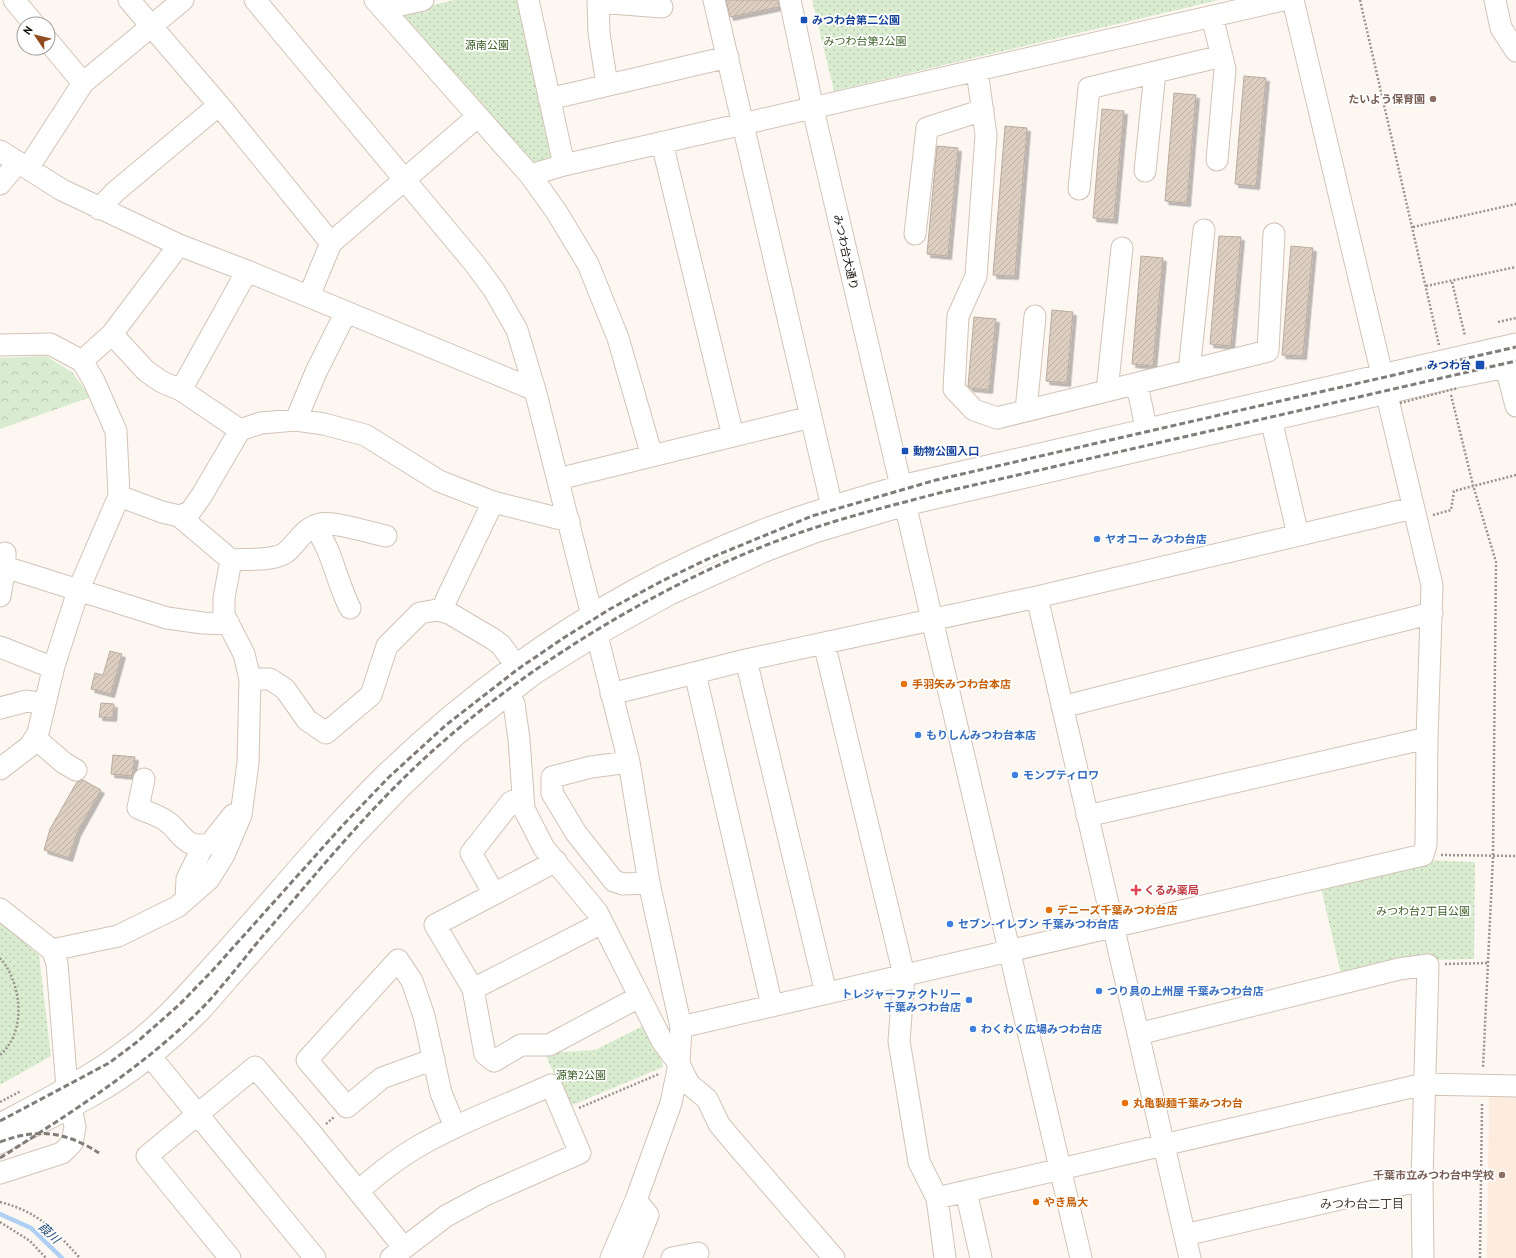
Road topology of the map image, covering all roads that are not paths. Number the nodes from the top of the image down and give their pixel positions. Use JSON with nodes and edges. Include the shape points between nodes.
{"nodes":[{"id":1,"x":14,"y":0,"type":"edge"},
{"id":2,"x":129,"y":0,"type":"edge"},
{"id":3,"x":182,"y":0,"type":"edge"},
{"id":4,"x":255,"y":0,"type":"edge"},
{"id":5,"x":423,"y":0,"type":"edge"},
{"id":6,"x":528,"y":0,"type":"edge"},
{"id":7,"x":714,"y":0,"type":"edge"},
{"id":8,"x":790,"y":0,"type":"edge"},
{"id":9,"x":1283,"y":0,"type":"edge"},
{"id":10,"x":1293,"y":0,"type":"edge"},
{"id":11,"x":598,"y":1,"type":"edge"},
{"id":12,"x":1499,"y":2,"type":"edge"},
{"id":13,"x":379,"y":5,"type":"edge"},
{"id":14,"x":662,"y":7,"type":"dead end"},
{"id":15,"x":27,"y":16,"type":"edge"},
{"id":16,"x":1212,"y":16,"type":"junction"},
{"id":17,"x":151,"y":26,"type":"junction"},
{"id":18,"x":56,"y":51,"type":"edge"},
{"id":19,"x":1516,"y":51,"type":"edge"},
{"id":20,"x":1222,"y":56,"type":"junction"},
{"id":21,"x":728,"y":57,"type":"junction"},
{"id":22,"x":977,"y":71,"type":"junction"},
{"id":23,"x":1154,"y":72,"type":"junction"},
{"id":24,"x":83,"y":83,"type":"junction"},
{"id":25,"x":607,"y":85,"type":"junction"},
{"id":26,"x":550,"y":99,"type":"junction"},
{"id":27,"x":219,"y":105,"type":"junction"},
{"id":28,"x":813,"y":109,"type":"junction"},
{"id":29,"x":983,"y":110,"type":"junction"},
{"id":30,"x":477,"y":117,"type":"junction"},
{"id":31,"x":743,"y":125,"type":"junction"},
{"id":32,"x":662,"y":143,"type":"junction"},
{"id":33,"x":0,"y":151,"type":"edge"},
{"id":34,"x":1217,"y":160,"type":"dead end"},
{"id":35,"x":23,"y":165,"type":"junction"},
{"id":36,"x":564,"y":165,"type":"junction"},
{"id":37,"x":1145,"y":171,"type":"dead end"},
{"id":38,"x":530,"y":175,"type":"junction"},
{"id":39,"x":405,"y":180,"type":"junction"},
{"id":40,"x":0,"y":184,"type":"edge"},
{"id":41,"x":1080,"y":189,"type":"dead end"},
{"id":42,"x":99,"y":209,"type":"junction"},
{"id":43,"x":1204,"y":230,"type":"dead end"},
{"id":44,"x":915,"y":234,"type":"dead end"},
{"id":45,"x":1274,"y":234,"type":"dead end"},
{"id":46,"x":330,"y":243,"type":"junction"},
{"id":47,"x":179,"y":245,"type":"junction"},
{"id":48,"x":1122,"y":248,"type":"dead end"},
{"id":49,"x":247,"y":271,"type":"junction"},
{"id":50,"x":309,"y":296,"type":"junction"},
{"id":51,"x":346,"y":312,"type":"junction"},
{"id":52,"x":1035,"y":316,"type":"dead end"},
{"id":53,"x":112,"y":334,"type":"junction"},
{"id":54,"x":1516,"y":344,"type":"edge"},
{"id":55,"x":0,"y":345,"type":"edge"},
{"id":56,"x":82,"y":361,"type":"junction"},
{"id":57,"x":1511,"y":366,"type":"edge"},
{"id":58,"x":1189,"y":371,"type":"junction"},
{"id":59,"x":1449,"y":376,"type":"junction"},
{"id":60,"x":1137,"y":384,"type":"junction"},
{"id":61,"x":181,"y":390,"type":"junction"},
{"id":62,"x":535,"y":390,"type":"junction"},
{"id":63,"x":1390,"y":390,"type":"junction"},
{"id":64,"x":1107,"y":391,"type":"junction"},
{"id":65,"x":1516,"y":406,"type":"edge"},
{"id":66,"x":1026,"y":411,"type":"junction"},
{"id":67,"x":811,"y":417,"type":"junction"},
{"id":68,"x":1270,"y":419,"type":"junction"},
{"id":69,"x":296,"y":420,"type":"junction"},
{"id":70,"x":1146,"y":428,"type":"junction"},
{"id":71,"x":240,"y":430,"type":"junction"},
{"id":72,"x":733,"y":436,"type":"junction"},
{"id":73,"x":652,"y":456,"type":"junction"},
{"id":74,"x":558,"y":479,"type":"junction"},
{"id":75,"x":903,"y":495,"type":"junction"},
{"id":76,"x":119,"y":496,"type":"junction"},
{"id":77,"x":493,"y":502,"type":"junction"},
{"id":78,"x":832,"y":507,"type":"junction"},
{"id":79,"x":1415,"y":514,"type":"junction"},
{"id":80,"x":179,"y":516,"type":"junction"},
{"id":81,"x":569,"y":521,"type":"junction"},
{"id":82,"x":314,"y":526,"type":"junction"},
{"id":83,"x":386,"y":536,"type":"dead end"},
{"id":84,"x":1298,"y":536,"type":"junction"},
{"id":85,"x":231,"y":560,"type":"junction"},
{"id":86,"x":78,"y":591,"type":"junction"},
{"id":87,"x":0,"y":596,"type":"edge"},
{"id":88,"x":1037,"y":596,"type":"junction"},
{"id":89,"x":350,"y":608,"type":"dead end"},
{"id":90,"x":443,"y":610,"type":"junction"},
{"id":91,"x":1432,"y":612,"type":"junction"},
{"id":92,"x":592,"y":613,"type":"junction"},
{"id":93,"x":933,"y":620,"type":"junction"},
{"id":94,"x":229,"y":624,"type":"junction"},
{"id":95,"x":596,"y":635,"type":"junction"},
{"id":96,"x":824,"y":643,"type":"junction"},
{"id":97,"x":0,"y":647,"type":"edge"},
{"id":98,"x":746,"y":660,"type":"junction"},
{"id":99,"x":515,"y":664,"type":"junction"},
{"id":100,"x":54,"y":666,"type":"junction"},
{"id":101,"x":695,"y":673,"type":"junction"},
{"id":102,"x":250,"y":679,"type":"junction"},
{"id":103,"x":508,"y":694,"type":"junction"},
{"id":104,"x":611,"y":694,"type":"junction"},
{"id":105,"x":45,"y":704,"type":"junction"},
{"id":106,"x":1062,"y":707,"type":"junction"},
{"id":107,"x":0,"y":708,"type":"edge"},
{"id":108,"x":35,"y":738,"type":"junction"},
{"id":109,"x":1427,"y":738,"type":"junction"},
{"id":110,"x":628,"y":762,"type":"junction"},
{"id":111,"x":0,"y":769,"type":"edge"},
{"id":112,"x":76,"y":770,"type":"dead end"},
{"id":113,"x":144,"y":780,"type":"dead end"},
{"id":114,"x":523,"y":797,"type":"junction"},
{"id":115,"x":243,"y":804,"type":"junction"},
{"id":116,"x":1087,"y":816,"type":"junction"},
{"id":117,"x":203,"y":846,"type":"junction"},
{"id":118,"x":556,"y":861,"type":"junction"},
{"id":119,"x":649,"y":883,"type":"junction"},
{"id":120,"x":494,"y":894,"type":"junction"},
{"id":121,"x":186,"y":899,"type":"junction"},
{"id":122,"x":0,"y":909,"type":"edge"},
{"id":123,"x":602,"y":923,"type":"junction"},
{"id":124,"x":1112,"y":926,"type":"junction"},
{"id":125,"x":52,"y":950,"type":"junction"},
{"id":126,"x":1009,"y":950,"type":"junction"},
{"id":127,"x":904,"y":975,"type":"junction"},
{"id":128,"x":473,"y":989,"type":"junction"},
{"id":129,"x":826,"y":993,"type":"junction"},
{"id":130,"x":639,"y":997,"type":"junction"},
{"id":131,"x":772,"y":1006,"type":"junction"},
{"id":132,"x":681,"y":1027,"type":"junction"},
{"id":133,"x":1138,"y":1034,"type":"junction"},
{"id":134,"x":150,"y":1056,"type":"junction"},
{"id":135,"x":434,"y":1059,"type":"junction"},
{"id":136,"x":678,"y":1069,"type":"junction"},
{"id":137,"x":1424,"y":1084,"type":"junction"},
{"id":138,"x":1516,"y":1086,"type":"edge"},
{"id":139,"x":70,"y":1097,"type":"junction"},
{"id":140,"x":197,"y":1113,"type":"junction"},
{"id":141,"x":0,"y":1124,"type":"edge"},
{"id":142,"x":455,"y":1127,"type":"junction"},
{"id":143,"x":0,"y":1143,"type":"edge"},
{"id":144,"x":1164,"y":1146,"type":"junction"},
{"id":145,"x":1060,"y":1168,"type":"junction"},
{"id":146,"x":0,"y":1173,"type":"edge"},
{"id":147,"x":1422,"y":1180,"type":"junction"},
{"id":148,"x":358,"y":1191,"type":"junction"},
{"id":149,"x":966,"y":1191,"type":"junction"},
{"id":150,"x":937,"y":1198,"type":"junction"},
{"id":151,"x":636,"y":1200,"type":"junction"},
{"id":152,"x":1185,"y":1235,"type":"junction"},
{"id":153,"x":398,"y":1253,"type":"edge"},
{"id":154,"x":698,"y":1253,"type":"dead end"},
{"id":155,"x":230,"y":1258,"type":"edge"},
{"id":156,"x":315,"y":1258,"type":"edge"},
{"id":157,"x":611,"y":1258,"type":"edge"},
{"id":158,"x":631,"y":1258,"type":"edge"},
{"id":159,"x":672,"y":1258,"type":"edge"},
{"id":160,"x":834,"y":1258,"type":"edge"},
{"id":161,"x":945,"y":1258,"type":"edge"},
{"id":162,"x":981,"y":1258,"type":"edge"},
{"id":163,"x":1081,"y":1258,"type":"edge"},
{"id":164,"x":1190,"y":1258,"type":"edge"},
{"id":165,"x":1423,"y":1258,"type":"edge"}],
"edges":[{"from":1,"to":15,"type":"street"},
{"from":2,"to":17,"type":"street"},
{"from":3,"to":17,"type":"street"},
{"from":4,"to":39,"type":"street"},
{"from":5,"to":13,"type":"street"},
{"from":6,"to":26,"type":"street"},
{"from":7,"to":21,"type":"street"},
{"from":8,"to":28,"type":"street","name":"みつわ台大通り"},
{"from":9,"to":16,"type":"street"},
{"from":10,"to":63,"type":"street"},
{"from":11,"to":14,"type":"street"},
{"from":11,"to":25,"type":"street","via":[[599,33]]},
{"from":12,"to":19,"type":"street","via":[[1501,28]]},
{"from":13,"to":30,"type":"street"},
{"from":16,"to":20,"type":"street"},
{"from":16,"to":22,"type":"street"},
{"from":17,"to":24,"type":"street"},
{"from":17,"to":27,"type":"street"},
{"from":18,"to":24,"type":"street"},
{"from":20,"to":23,"type":"street"},
{"from":20,"to":34,"type":"street","via":[[1225,69]]},
{"from":21,"to":25,"type":"street"},
{"from":21,"to":31,"type":"street"},
{"from":22,"to":28,"type":"street"},
{"from":22,"to":29,"type":"street"},
{"from":23,"to":37,"type":"street"},
{"from":23,"to":41,"type":"street","via":[[1089,88]]},
{"from":24,"to":35,"type":"street"},
{"from":25,"to":26,"type":"street"},
{"from":26,"to":36,"type":"street"},
{"from":27,"to":42,"type":"street","via":[[115,192]]},
{"from":27,"to":46,"type":"street"},
{"from":28,"to":31,"type":"street"},
{"from":28,"to":75,"type":"street","name":"みつわ台大通り"},
{"from":29,"to":44,"type":"street","via":[[928,128]]},
{"from":29,"to":66,"type":"street","via":[[986,135],[976,276],[958,316],[954,389],[974,410],[997,418]]},
{"from":30,"to":38,"type":"street"},
{"from":30,"to":39,"type":"street"},
{"from":31,"to":32,"type":"street"},
{"from":31,"to":67,"type":"street"},
{"from":32,"to":36,"type":"street"},
{"from":32,"to":72,"type":"street"},
{"from":33,"to":35,"type":"street"},
{"from":35,"to":40,"type":"street"},
{"from":35,"to":42,"type":"street","via":[[62,190]]},
{"from":36,"to":38,"type":"street"},
{"from":38,"to":73,"type":"street","via":[[556,210],[588,264],[618,338]]},
{"from":39,"to":46,"type":"street"},
{"from":39,"to":62,"type":"street","via":[[494,290],[517,330]]},
{"from":42,"to":47,"type":"street"},
{"from":43,"to":58,"type":"street"},
{"from":45,"to":58,"type":"street","via":[[1268,351]]},
{"from":46,"to":50,"type":"street"},
{"from":47,"to":49,"type":"street"},
{"from":47,"to":53,"type":"street"},
{"from":48,"to":64,"type":"street"},
{"from":49,"to":50,"type":"street"},
{"from":49,"to":61,"type":"street"},
{"from":50,"to":51,"type":"street"},
{"from":51,"to":62,"type":"street"},
{"from":51,"to":69,"type":"street","via":[[316,372]]},
{"from":52,"to":66,"type":"street"},
{"from":53,"to":56,"type":"street"},
{"from":53,"to":61,"type":"street","via":[[146,371],[162,382]]},
{"from":54,"to":59,"type":"street"},
{"from":55,"to":56,"type":"street","via":[[50,344]]},
{"from":56,"to":76,"type":"street","via":[[94,381],[116,431]]},
{"from":57,"to":59,"type":"street"},
{"from":57,"to":65,"type":"street"},
{"from":58,"to":60,"type":"street"},
{"from":59,"to":63,"type":"street"},
{"from":60,"to":64,"type":"street"},
{"from":60,"to":70,"type":"street"},
{"from":61,"to":71,"type":"street"},
{"from":62,"to":74,"type":"street"},
{"from":63,"to":68,"type":"street"},
{"from":63,"to":70,"type":"street"},
{"from":63,"to":79,"type":"street"},
{"from":64,"to":66,"type":"street"},
{"from":67,"to":72,"type":"street"},
{"from":67,"to":78,"type":"street"},
{"from":68,"to":75,"type":"street"},
{"from":68,"to":84,"type":"street"},
{"from":69,"to":71,"type":"street","via":[[261,424]]},
{"from":69,"to":77,"type":"street","via":[[324,424],[365,435],[439,481]]},
{"from":70,"to":75,"type":"street"},
{"from":71,"to":80,"type":"street","via":[[190,512]]},
{"from":72,"to":73,"type":"street"},
{"from":73,"to":74,"type":"street"},
{"from":74,"to":81,"type":"street"},
{"from":75,"to":78,"type":"street"},
{"from":75,"to":93,"type":"street","name":"みつわ台大通り"},
{"from":75,"to":95,"type":"street","via":[[729,566],[670,594]]},
{"from":76,"to":80,"type":"street"},
{"from":76,"to":86,"type":"street"},
{"from":77,"to":81,"type":"street"},
{"from":77,"to":90,"type":"street"},
{"from":78,"to":92,"type":"street","via":[[754,534],[659,577]]},
{"from":79,"to":84,"type":"street"},
{"from":79,"to":91,"type":"street","via":[[1432,585]]},
{"from":80,"to":85,"type":"street"},
{"from":81,"to":92,"type":"street"},
{"from":82,"to":83,"type":"street","via":[[320,523],[349,527]]},
{"from":82,"to":85,"type":"street","via":[[284,554],[271,558]]},
{"from":82,"to":89,"type":"street","via":[[324,539],[341,591]]},
{"from":84,"to":88,"type":"street"},
{"from":85,"to":94,"type":"street","via":[[224,598],[224,615]]},
{"from":86,"to":87,"type":"street","via":[[5,560]]},
{"from":86,"to":94,"type":"street","via":[[167,618]]},
{"from":86,"to":100,"type":"street"},
{"from":88,"to":93,"type":"street"},
{"from":88,"to":106,"type":"street"},
{"from":90,"to":99,"type":"street","via":[[493,638]]},
{"from":90,"to":102,"type":"street","via":[[420,613],[387,646],[371,695],[326,733],[307,720],[285,689],[270,679]]},
{"from":91,"to":106,"type":"street"},
{"from":91,"to":109,"type":"street"},
{"from":92,"to":95,"type":"street"},
{"from":92,"to":99,"type":"street"},
{"from":93,"to":96,"type":"street"},
{"from":93,"to":126,"type":"street","name":"みつわ台大通り"},
{"from":94,"to":102,"type":"street","via":[[244,654]]},
{"from":95,"to":103,"type":"street","via":[[535,673]]},
{"from":95,"to":104,"type":"street"},
{"from":96,"to":98,"type":"street"},
{"from":96,"to":127,"type":"street"},
{"from":97,"to":100,"type":"street"},
{"from":98,"to":101,"type":"street"},
{"from":98,"to":129,"type":"street"},
{"from":99,"to":139,"type":"street","via":[[443,721],[386,774],[338,822],[181,1001],[152,1029]]},
{"from":100,"to":105,"type":"street"},
{"from":101,"to":104,"type":"street"},
{"from":101,"to":131,"type":"street"},
{"from":102,"to":115,"type":"street","via":[[248,763]]},
{"from":103,"to":114,"type":"street","via":[[514,704]]},
{"from":103,"to":134,"type":"street","via":[[456,735],[399,789],[200,1010],[175,1036]]},
{"from":104,"to":110,"type":"street"},
{"from":105,"to":107,"type":"street","via":[[27,701]]},
{"from":105,"to":108,"type":"street"},
{"from":106,"to":116,"type":"street"},
{"from":108,"to":111,"type":"street","via":[[30,746]]},
{"from":108,"to":112,"type":"street"},
{"from":109,"to":116,"type":"street"},
{"from":109,"to":124,"type":"street","via":[[1426,845],[1423,855]]},
{"from":110,"to":119,"type":"street"},
{"from":110,"to":119,"type":"street","via":[[591,767],[552,777],[552,793],[576,833],[614,881],[623,884]]},
{"from":113,"to":117,"type":"street","via":[[138,808],[168,822],[184,840]]},
{"from":114,"to":118,"type":"street","via":[[524,809],[544,848]]},
{"from":114,"to":120,"type":"street","via":[[511,802],[472,853]]},
{"from":115,"to":117,"type":"street","via":[[210,844]]},
{"from":115,"to":121,"type":"street","via":[[224,855],[209,880]]},
{"from":116,"to":124,"type":"street"},
{"from":117,"to":121,"type":"street","via":[[187,879]]},
{"from":118,"to":120,"type":"street"},
{"from":118,"to":123,"type":"street","via":[[597,912]]},
{"from":119,"to":132,"type":"street"},
{"from":120,"to":128,"type":"street","via":[[436,925]]},
{"from":121,"to":125,"type":"street","via":[[177,907],[118,936]]},
{"from":122,"to":125,"type":"street"},
{"from":123,"to":128,"type":"street"},
{"from":123,"to":130,"type":"street"},
{"from":124,"to":126,"type":"street"},
{"from":124,"to":133,"type":"street"},
{"from":125,"to":139,"type":"street","via":[[59,972]]},
{"from":126,"to":127,"type":"street"},
{"from":126,"to":145,"type":"street","name":"みつわ台大通り"},
{"from":127,"to":129,"type":"street"},
{"from":127,"to":150,"type":"street","via":[[899,1040],[919,1162]]},
{"from":128,"to":130,"type":"street","via":[[485,1054],[494,1061],[521,1045],[549,1045]]},
{"from":129,"to":131,"type":"street"},
{"from":130,"to":136,"type":"street"},
{"from":131,"to":132,"type":"street"},
{"from":132,"to":136,"type":"street"},
{"from":133,"to":137,"type":"street","via":[[1399,969],[1428,965]]},
{"from":133,"to":144,"type":"street"},
{"from":134,"to":139,"type":"street","via":[[118,1080]]},
{"from":134,"to":140,"type":"street"},
{"from":135,"to":135,"type":"street","via":[[382,1078],[347,1107],[307,1060],[398,960],[412,982],[424,1016]]},
{"from":135,"to":142,"type":"street","via":[[441,1093]]},
{"from":136,"to":151,"type":"street","via":[[671,1103]]},
{"from":136,"to":160,"type":"street","via":[[689,1084],[707,1099],[727,1134]]},
{"from":137,"to":138,"type":"street"},
{"from":137,"to":144,"type":"street"},
{"from":137,"to":147,"type":"street"},
{"from":139,"to":141,"type":"street"},
{"from":139,"to":143,"type":"street"},
{"from":139,"to":146,"type":"street","via":[[75,1127],[72,1143],[68,1148],[62,1153]]},
{"from":140,"to":148,"type":"street","via":[[255,1067]]},
{"from":140,"to":155,"type":"street","via":[[147,1156]]},
{"from":140,"to":156,"type":"street"},
{"from":142,"to":148,"type":"street","via":[[389,1165]]},
{"from":142,"to":153,"type":"street","via":[[551,1085],[580,1153],[485,1195],[446,1216]]},
{"from":144,"to":145,"type":"street"},
{"from":144,"to":152,"type":"street"},
{"from":145,"to":149,"type":"street"},
{"from":145,"to":163,"type":"street","name":"みつわ台大通り"},
{"from":147,"to":152,"type":"street"},
{"from":147,"to":165,"type":"street"},
{"from":148,"to":153,"type":"street"},
{"from":149,"to":150,"type":"street"},
{"from":149,"to":162,"type":"street"},
{"from":150,"to":161,"type":"street"},
{"from":151,"to":157,"type":"street"},
{"from":151,"to":158,"type":"street","via":[[648,1215]]},
{"from":152,"to":164,"type":"street"},
{"from":154,"to":159,"type":"street"}]}
